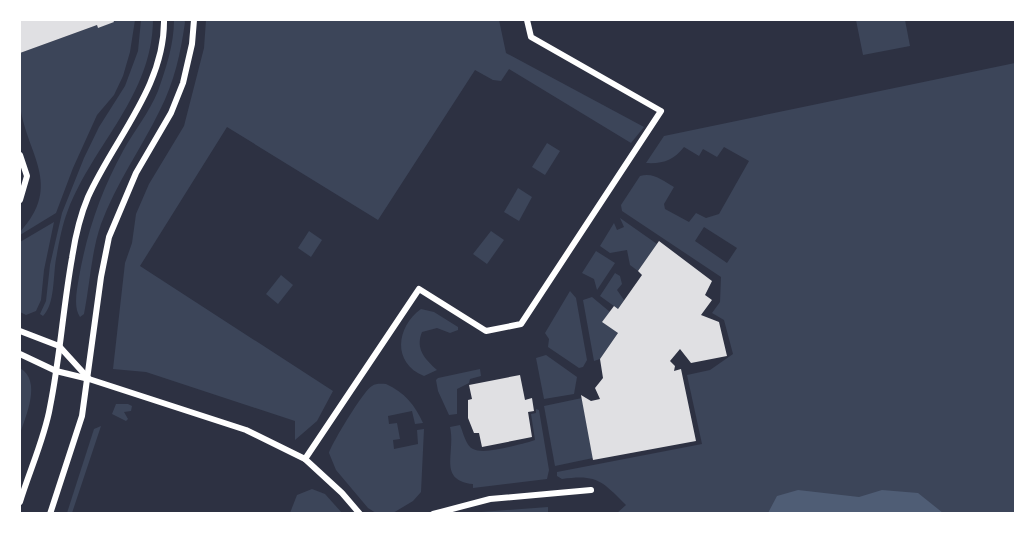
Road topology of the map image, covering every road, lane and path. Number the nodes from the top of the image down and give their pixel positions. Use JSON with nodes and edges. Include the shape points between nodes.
{"nodes":[{"id":1,"x":164,"y":20,"type":"edge"},
{"id":2,"x":194,"y":20,"type":"edge"},
{"id":3,"x":527,"y":20,"type":"edge"},
{"id":4,"x":20,"y":155,"type":"edge"},
{"id":5,"x":20,"y":200,"type":"edge"},
{"id":6,"x":20,"y":332,"type":"edge"},
{"id":7,"x":59,"y":346,"type":"junction"},
{"id":8,"x":20,"y":354,"type":"edge"},
{"id":9,"x":56,"y":371,"type":"junction"},
{"id":10,"x":89,"y":379,"type":"junction"},
{"id":11,"x":305,"y":459,"type":"junction"},
{"id":12,"x":591,"y":490,"type":"dead end"},
{"id":13,"x":20,"y":502,"type":"edge"},
{"id":14,"x":50,"y":513,"type":"edge"},
{"id":15,"x":360,"y":513,"type":"edge"},
{"id":16,"x":433,"y":513,"type":"edge"}],
"edges":[{"from":1,"to":7,"type":"street","via":[[149,87],[87,200],[75,241]]},
{"from":2,"to":10,"type":"street","via":[[183,83],[136,173],[109,237]]},
{"from":3,"to":11,"type":"street","via":[[531,37],[661,111],[521,324],[486,331],[419,289]]},
{"from":4,"to":5,"type":"street","via":[[27,176]]},
{"from":6,"to":7,"type":"street"},
{"from":7,"to":9,"type":"street"},
{"from":7,"to":10,"type":"street"},
{"from":8,"to":9,"type":"street"},
{"from":9,"to":10,"type":"street"},
{"from":9,"to":13,"type":"street","via":[[50,409]]},
{"from":10,"to":11,"type":"street","via":[[246,430]]},
{"from":10,"to":14,"type":"street","via":[[82,416]]},
{"from":11,"to":15,"type":"street"},
{"from":12,"to":16,"type":"street","via":[[490,499]]}]}
